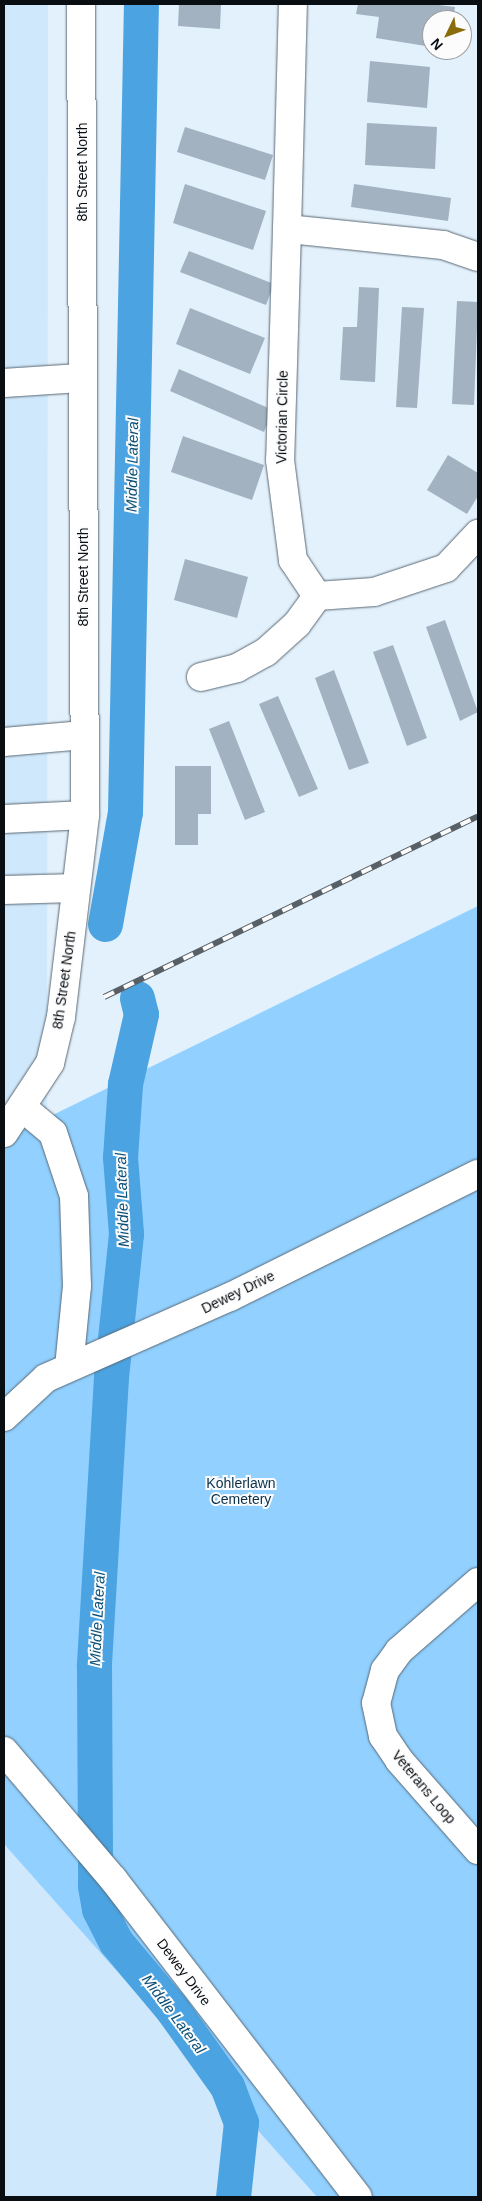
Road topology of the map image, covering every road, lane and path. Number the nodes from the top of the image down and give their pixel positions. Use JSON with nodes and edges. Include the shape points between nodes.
{"nodes":[{"id":1,"x":82,"y":4,"type":"edge"},
{"id":2,"x":293,"y":4,"type":"edge"},
{"id":3,"x":287,"y":229,"type":"junction"},
{"id":4,"x":478,"y":258,"type":"edge"},
{"id":5,"x":82,"y":378,"type":"junction"},
{"id":6,"x":4,"y":383,"type":"edge"},
{"id":7,"x":478,"y":534,"type":"edge"},
{"id":8,"x":317,"y":596,"type":"junction"},
{"id":9,"x":202,"y":677,"type":"dead end"},
{"id":10,"x":84,"y":735,"type":"junction"},
{"id":11,"x":4,"y":742,"type":"edge"},
{"id":12,"x":85,"y":815,"type":"junction"},
{"id":13,"x":4,"y":819,"type":"edge"},
{"id":14,"x":76,"y":888,"type":"junction"},
{"id":15,"x":4,"y":890,"type":"edge"},
{"id":16,"x":23,"y":1108,"type":"junction"},
{"id":17,"x":4,"y":1133,"type":"edge"},
{"id":18,"x":478,"y":1174,"type":"edge"},
{"id":19,"x":69,"y":1368,"type":"junction"},
{"id":20,"x":4,"y":1417,"type":"edge"},
{"id":21,"x":478,"y":1582,"type":"edge"},
{"id":22,"x":4,"y":1751,"type":"edge"},
{"id":23,"x":478,"y":1850,"type":"edge"},
{"id":24,"x":358,"y":2197,"type":"edge"}],
"edges":[{"from":1,"to":5,"type":"street","name":"8th Street North"},
{"from":2,"to":3,"type":"street","name":"Victorian Circle"},
{"from":3,"to":4,"type":"street","via":[[443,245]]},
{"from":3,"to":8,"type":"street","name":"Victorian Circle","via":[[280,460],[293,560]]},
{"from":5,"to":6,"type":"street"},
{"from":5,"to":10,"type":"street","name":"8th Street North"},
{"from":7,"to":8,"type":"street","via":[[446,568],[374,592]]},
{"from":8,"to":9,"type":"street","via":[[297,624],[266,652],[236,668]]},
{"from":10,"to":11,"type":"street"},
{"from":10,"to":12,"type":"street","name":"8th Street North"},
{"from":12,"to":13,"type":"street"},
{"from":12,"to":14,"type":"street","name":"8th Street North"},
{"from":14,"to":15,"type":"street"},
{"from":14,"to":16,"type":"street","name":"8th Street North","via":[[61,1017],[50,1063]]},
{"from":16,"to":17,"type":"street","name":"8th Street North"},
{"from":16,"to":19,"type":"street","via":[[52,1133],[74,1196],[77,1286]]},
{"from":18,"to":19,"type":"street","name":"Dewey Drive","via":[[130,1343]]},
{"from":19,"to":20,"type":"street","name":"Dewey Drive","via":[[46,1378]]},
{"from":21,"to":23,"type":"street","name":"Veterans Loop","via":[[399,1651],[385,1670],[376,1703],[383,1736],[399,1760]]},
{"from":22,"to":24,"type":"street","name":"Dewey Drive","via":[[113,1879]]}]}
